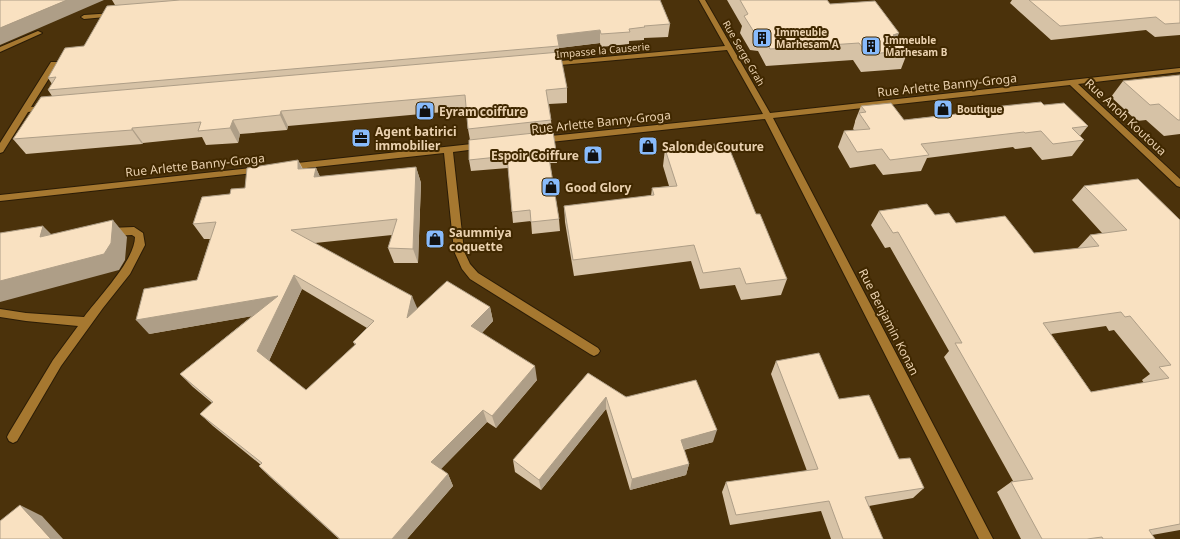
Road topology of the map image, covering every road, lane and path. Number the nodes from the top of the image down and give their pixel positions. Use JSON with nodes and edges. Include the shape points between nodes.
{"nodes":[{"id":1,"x":702,"y":0,"type":"edge"},
{"id":2,"x":124,"y":14,"type":"edge"},
{"id":3,"x":84,"y":17,"type":"dead end"},
{"id":4,"x":38,"y":33,"type":"dead end"},
{"id":5,"x":729,"y":48,"type":"junction"},
{"id":6,"x":0,"y":50,"type":"edge"},
{"id":7,"x":54,"y":64,"type":"edge"},
{"id":8,"x":542,"y":65,"type":"edge"},
{"id":9,"x":1180,"y":70,"type":"edge"},
{"id":10,"x":1073,"y":83,"type":"junction"},
{"id":11,"x":49,"y":108,"type":"edge"},
{"id":12,"x":26,"y":110,"type":"junction"},
{"id":13,"x":768,"y":116,"type":"junction"},
{"id":14,"x":534,"y":140,"type":"edge"},
{"id":15,"x":487,"y":145,"type":"edge"},
{"id":16,"x":448,"y":149,"type":"junction"},
{"id":17,"x":0,"y":150,"type":"edge"},
{"id":18,"x":1180,"y":184,"type":"edge"},
{"id":19,"x":0,"y":198,"type":"edge"},
{"id":20,"x":98,"y":232,"type":"edge"},
{"id":21,"x":0,"y":313,"type":"edge"},
{"id":22,"x":87,"y":322,"type":"junction"},
{"id":23,"x":594,"y":351,"type":"dead end"},
{"id":24,"x":13,"y":437,"type":"dead end"},
{"id":25,"x":986,"y":539,"type":"edge"}],
"edges":[{"from":1,"to":5,"type":"street","name":"Rue Serge Grah"},
{"from":2,"to":3,"type":"street"},
{"from":4,"to":6,"type":"street"},
{"from":5,"to":8,"type":"street","name":"Impasse la Causerie"},
{"from":5,"to":13,"type":"street","name":"Rue Serge Grah"},
{"from":7,"to":12,"type":"street"},
{"from":9,"to":10,"type":"street","name":"Rue Arlette Banny-Groga"},
{"from":10,"to":13,"type":"street","name":"Rue Arlette Banny-Groga"},
{"from":10,"to":18,"type":"street","name":"Rue Anoh Koutoua"},
{"from":11,"to":12,"type":"street"},
{"from":12,"to":17,"type":"street"},
{"from":13,"to":14,"type":"street","name":"Rue Arlette Banny-Groga"},
{"from":13,"to":25,"type":"street","name":"Rue Benjamin Konan"},
{"from":15,"to":16,"type":"street","name":"Rue Arlette Banny-Groga"},
{"from":16,"to":19,"type":"street","name":"Rue Arlette Banny-Groga"},
{"from":16,"to":23,"type":"street","via":[[459,251],[466,266],[474,276]]},
{"from":20,"to":22,"type":"street","via":[[134,231],[140,236],[140,245],[126,271]]},
{"from":21,"to":22,"type":"street"},
{"from":22,"to":24,"type":"street","via":[[57,363]]}]}
